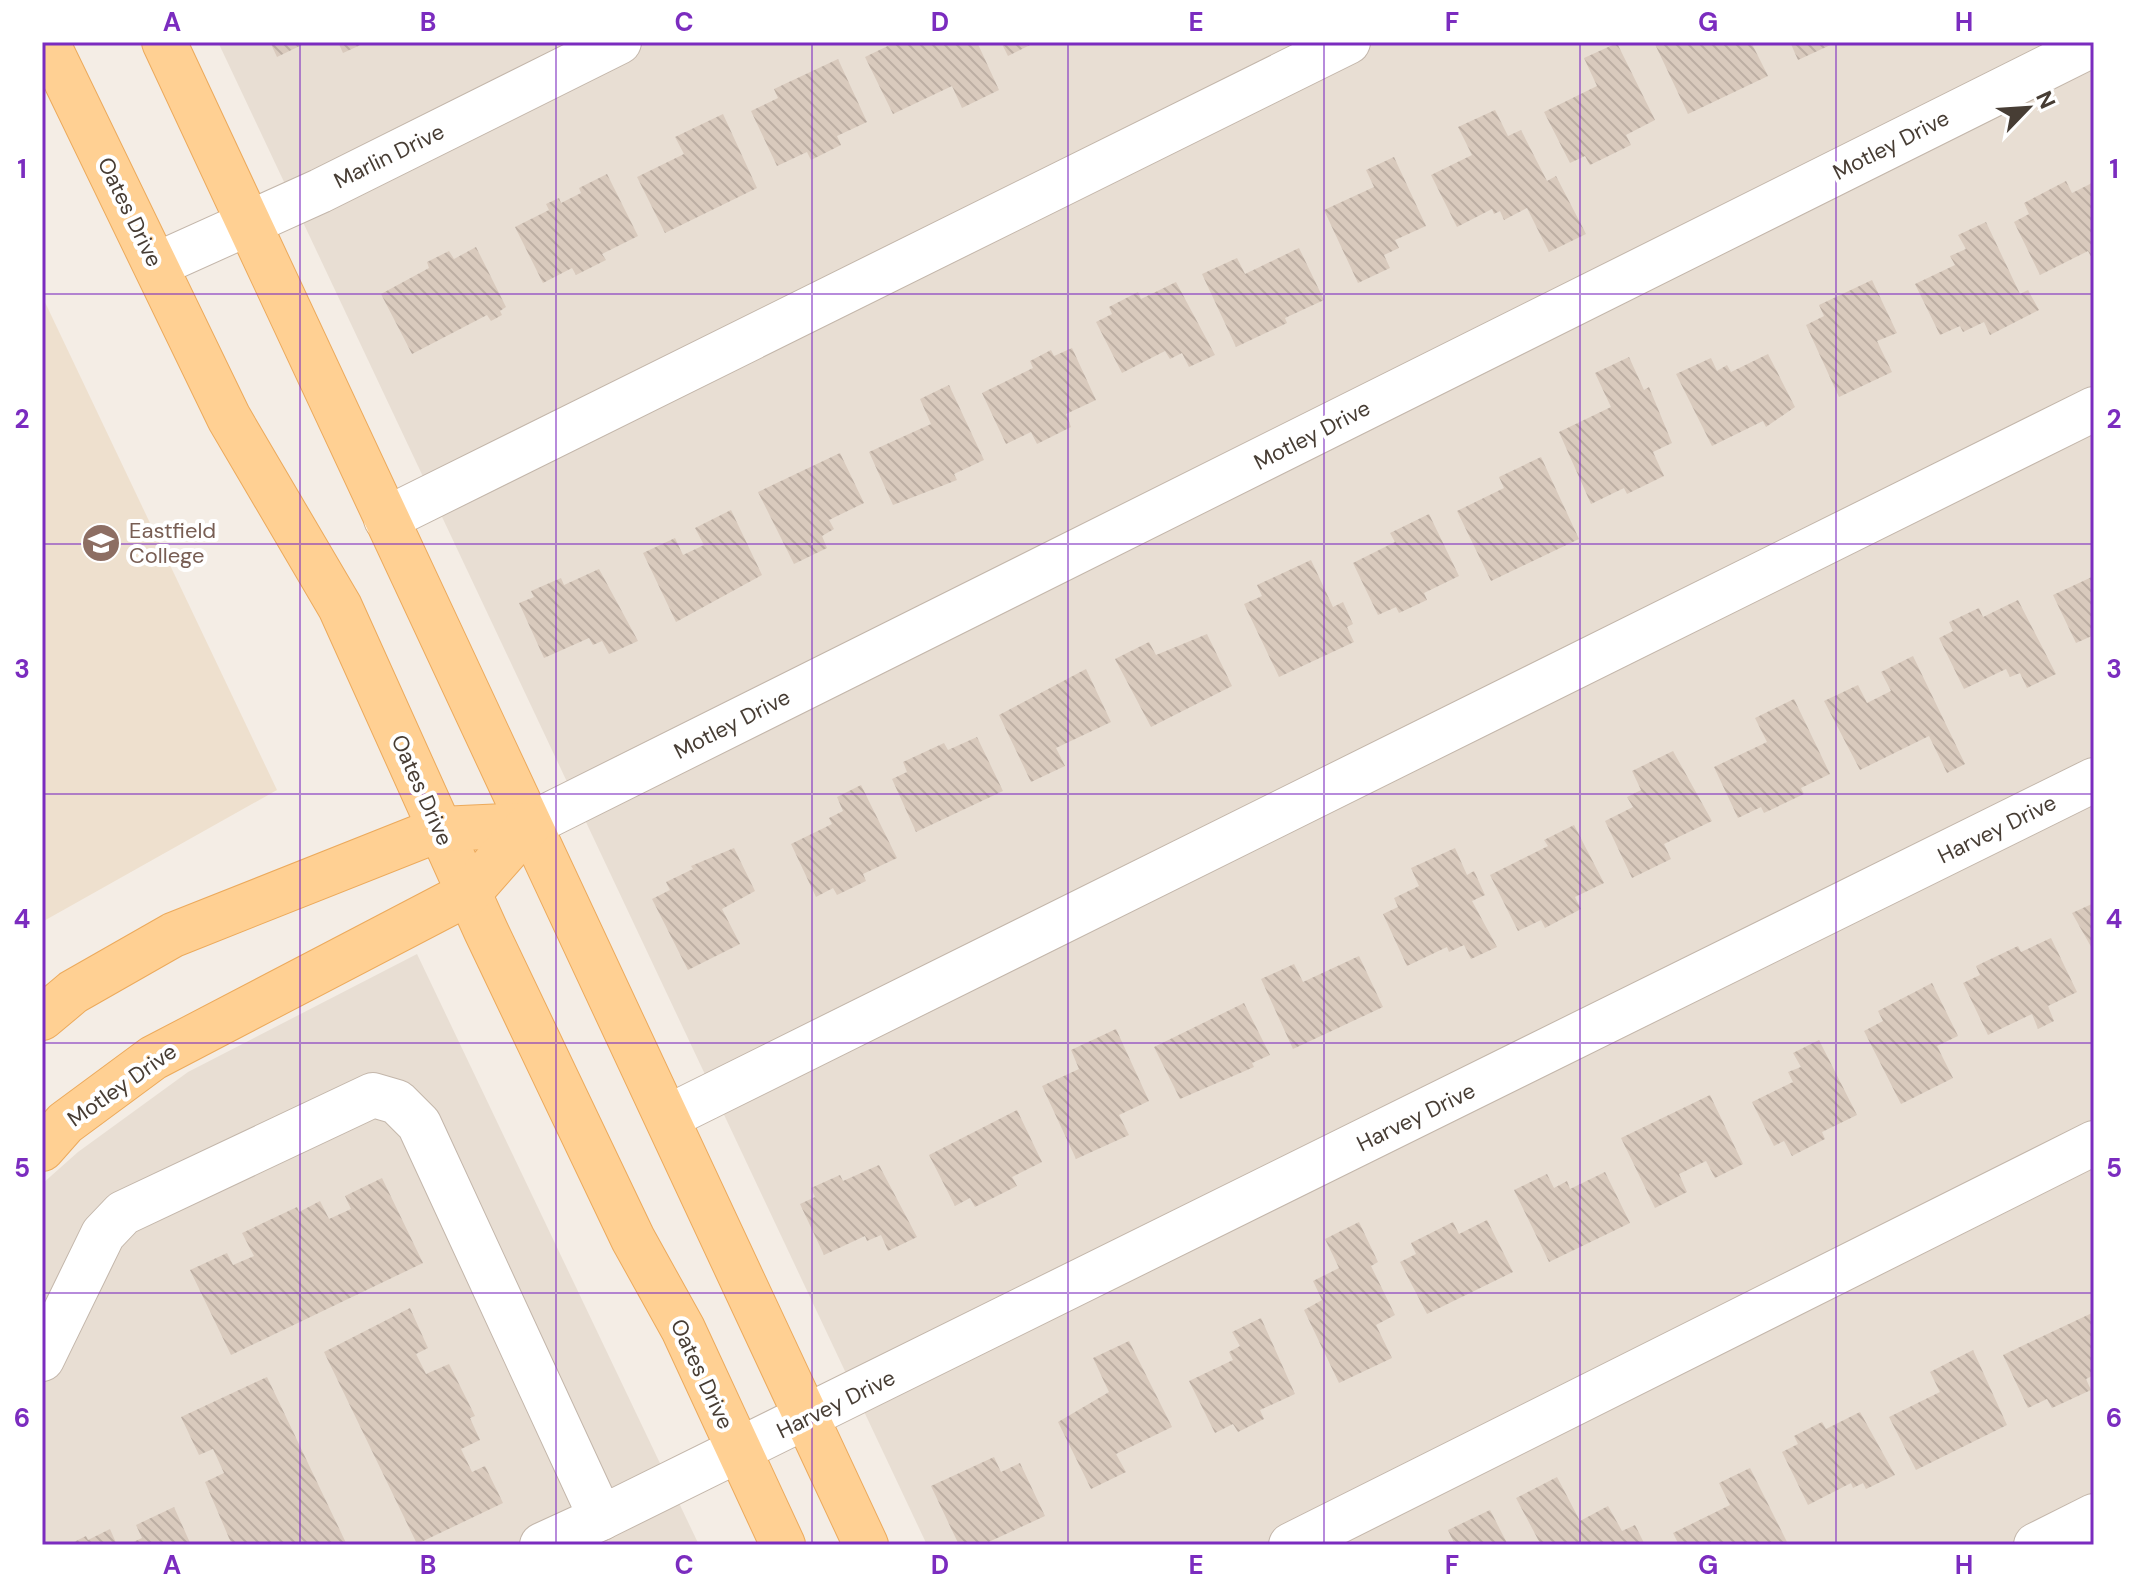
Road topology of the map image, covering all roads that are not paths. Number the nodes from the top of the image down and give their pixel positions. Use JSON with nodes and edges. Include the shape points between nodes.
{"nodes":[{"id":1,"x":47,"y":42,"type":"edge"},
{"id":2,"x":164,"y":42,"type":"edge"},
{"id":3,"x":619,"y":42,"type":"edge"},
{"id":4,"x":1348,"y":42,"type":"edge"},
{"id":5,"x":2094,"y":44,"type":"edge"},
{"id":6,"x":248,"y":224,"type":"junction"},
{"id":7,"x":156,"y":265,"type":"junction"},
{"id":8,"x":2094,"y":409,"type":"edge"},
{"id":9,"x":386,"y":519,"type":"junction"},
{"id":10,"x":2094,"y":780,"type":"edge"},
{"id":11,"x":529,"y":825,"type":"junction"},
{"id":12,"x":440,"y":829,"type":"junction"},
{"id":13,"x":469,"y":893,"type":"junction"},
{"id":14,"x":42,"y":1018,"type":"edge"},
{"id":15,"x":668,"y":1117,"type":"junction"},
{"id":16,"x":2094,"y":1143,"type":"edge"},
{"id":17,"x":42,"y":1149,"type":"edge"},
{"id":18,"x":47,"y":1336,"type":"edge"},
{"id":19,"x":807,"y":1419,"type":"junction"},
{"id":20,"x":738,"y":1450,"type":"junction"},
{"id":21,"x":2094,"y":1516,"type":"edge"},
{"id":22,"x":601,"y":1518,"type":"junction"},
{"id":23,"x":542,"y":1545,"type":"edge"},
{"id":24,"x":783,"y":1545,"type":"edge"},
{"id":25,"x":866,"y":1545,"type":"edge"},
{"id":26,"x":1291,"y":1545,"type":"edge"},
{"id":27,"x":2036,"y":1545,"type":"edge"}],
"edges":[{"from":1,"to":7,"type":"main road","name":"Oates Drive"},
{"from":2,"to":6,"type":"main road"},
{"from":3,"to":6,"type":"street","name":"Marlin Drive"},
{"from":4,"to":9,"type":"street"},
{"from":5,"to":11,"type":"street","name":"Motley Drive"},
{"from":6,"to":7,"type":"street","name":"Marlin Drive"},
{"from":6,"to":9,"type":"main road"},
{"from":7,"to":12,"type":"main road","name":"Oates Drive","via":[[229,418],[340,607]]},
{"from":8,"to":15,"type":"street"},
{"from":9,"to":11,"type":"main road"},
{"from":10,"to":19,"type":"street","name":"Harvey Drive"},
{"from":11,"to":12,"type":"main road","name":"Motley Drive"},
{"from":11,"to":13,"type":"main road","name":"Motley Drive"},
{"from":11,"to":15,"type":"main road"},
{"from":12,"to":13,"type":"main road","name":"Oates Drive"},
{"from":12,"to":14,"type":"main road","name":"Motley Drive","via":[[173,935],[73,992]]},
{"from":13,"to":17,"type":"main road","name":"Motley Drive","via":[[153,1058],[65,1123]]},
{"from":13,"to":20,"type":"main road","name":"Oates Drive"},
{"from":15,"to":19,"type":"main road"},
{"from":16,"to":26,"type":"street"},
{"from":18,"to":22,"type":"street","via":[[103,1234],[123,1213],[373,1095],[397,1102],[419,1124]]},
{"from":19,"to":20,"type":"street","name":"Harvey Drive"},
{"from":19,"to":25,"type":"main road"},
{"from":20,"to":22,"type":"street","name":"Harvey Drive"},
{"from":20,"to":24,"type":"main road","name":"Oates Drive"},
{"from":21,"to":27,"type":"street"},
{"from":22,"to":23,"type":"street","name":"Harvey Drive"}]}
